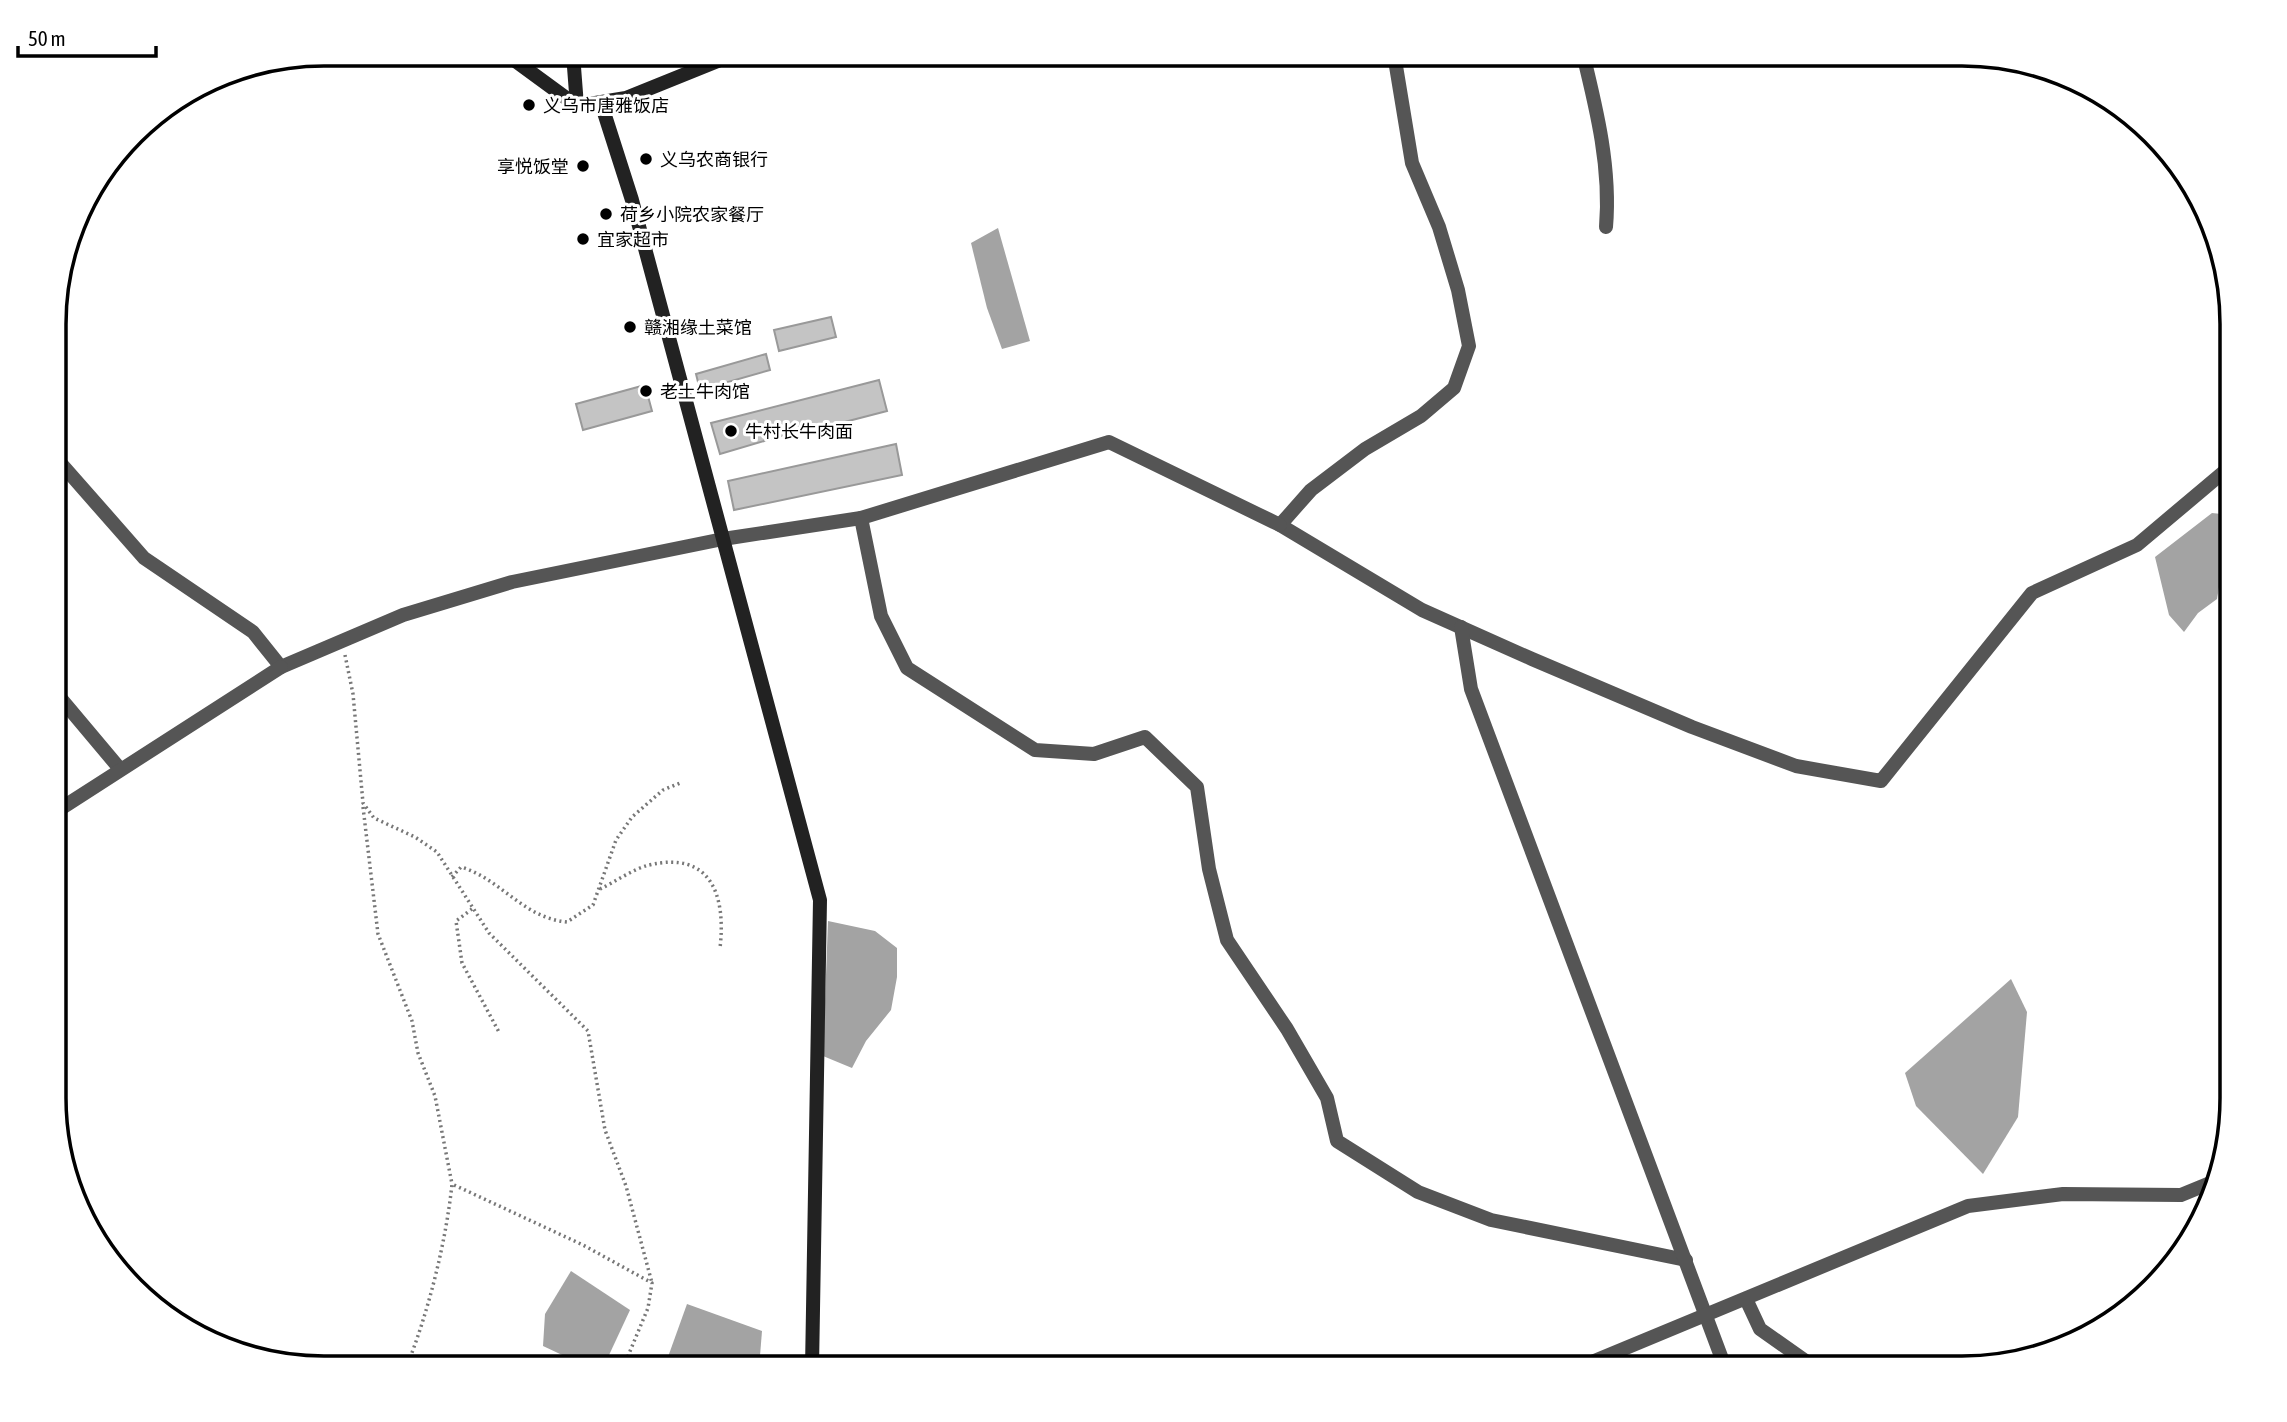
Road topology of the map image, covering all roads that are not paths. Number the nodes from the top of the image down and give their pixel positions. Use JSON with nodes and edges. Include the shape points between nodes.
{"nodes":[{"id":1,"x":522,"y":66,"type":"edge"},
{"id":2,"x":574,"y":66,"type":"edge"},
{"id":3,"x":701,"y":66,"type":"edge"},
{"id":4,"x":1396,"y":66,"type":"edge"},
{"id":5,"x":1586,"y":66,"type":"edge"},
{"id":6,"x":601,"y":103,"type":"junction"},
{"id":7,"x":577,"y":106,"type":"junction"},
{"id":8,"x":1606,"y":227,"type":"dead end"},
{"id":9,"x":66,"y":470,"type":"edge"},
{"id":10,"x":2220,"y":474,"type":"edge"},
{"id":11,"x":861,"y":518,"type":"junction"},
{"id":12,"x":1280,"y":525,"type":"junction"},
{"id":13,"x":723,"y":539,"type":"junction"},
{"id":14,"x":1461,"y":627,"type":"junction"},
{"id":15,"x":281,"y":667,"type":"junction"},
{"id":16,"x":66,"y":705,"type":"edge"},
{"id":17,"x":120,"y":769,"type":"junction"},
{"id":18,"x":66,"y":805,"type":"edge"},
{"id":19,"x":2206,"y":1184,"type":"edge"},
{"id":20,"x":1686,"y":1260,"type":"junction"},
{"id":21,"x":1746,"y":1299,"type":"junction"},
{"id":22,"x":1707,"y":1316,"type":"junction"},
{"id":23,"x":812,"y":1356,"type":"edge"},
{"id":24,"x":1607,"y":1356,"type":"edge"},
{"id":25,"x":1721,"y":1356,"type":"edge"},
{"id":26,"x":1798,"y":1356,"type":"edge"}],
"edges":[{"from":1,"to":7,"type":"street"},
{"from":2,"to":7,"type":"street"},
{"from":3,"to":6,"type":"street","via":[[626,98]]},
{"from":4,"to":12,"type":"street","via":[[1412,163],[1439,227],[1469,346],[1454,388],[1421,416],[1365,449],[1311,490]]},
{"from":5,"to":8,"type":"street","via":[[1609,193]]},
{"from":6,"to":7,"type":"street"},
{"from":6,"to":13,"type":"street","via":[[632,200]]},
{"from":9,"to":15,"type":"street","via":[[144,558],[253,632]]},
{"from":10,"to":14,"type":"street","via":[[2137,545],[2032,593],[1881,781],[1796,765],[1692,727]]},
{"from":11,"to":12,"type":"street","via":[[1109,442]]},
{"from":11,"to":13,"type":"street"},
{"from":11,"to":20,"type":"street","via":[[881,616],[907,667],[1035,750],[1094,754],[1145,737],[1197,787],[1209,869],[1227,940],[1327,1097],[1337,1141],[1418,1192],[1491,1220]]},
{"from":12,"to":14,"type":"street","via":[[1422,610]]},
{"from":13,"to":15,"type":"street","via":[[512,582],[403,615]]},
{"from":13,"to":23,"type":"street","via":[[820,900]]},
{"from":14,"to":20,"type":"street","via":[[1471,689]]},
{"from":15,"to":17,"type":"street"},
{"from":16,"to":17,"type":"street"},
{"from":17,"to":18,"type":"street"},
{"from":19,"to":21,"type":"street","via":[[2181,1195],[2063,1194],[1968,1206]]},
{"from":20,"to":22,"type":"street"},
{"from":21,"to":22,"type":"street"},
{"from":21,"to":26,"type":"street","via":[[1760,1329]]},
{"from":22,"to":24,"type":"street"},
{"from":22,"to":25,"type":"street"}]}
